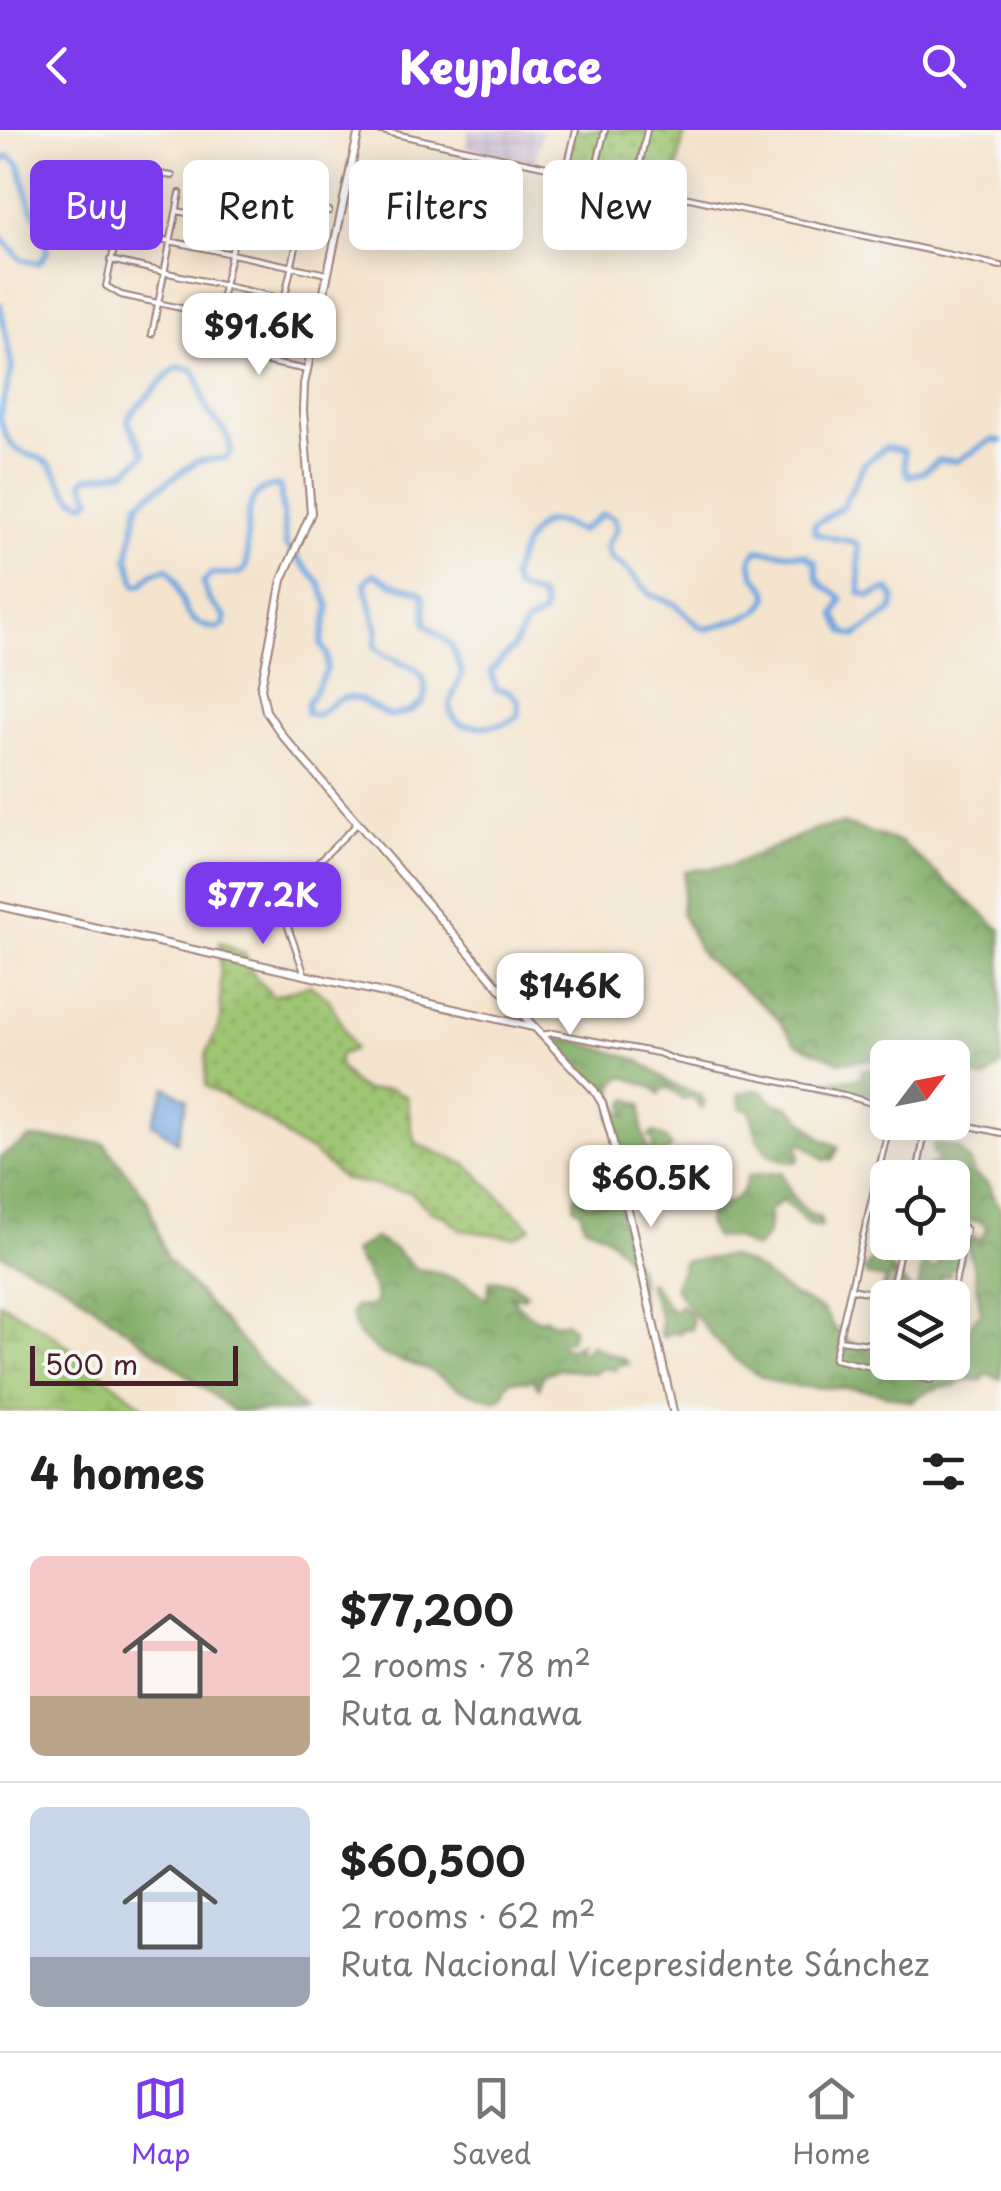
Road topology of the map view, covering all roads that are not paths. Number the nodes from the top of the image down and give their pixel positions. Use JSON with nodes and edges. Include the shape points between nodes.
{"nodes":[{"id":1,"x":358,"y":130,"type":"edge"},
{"id":2,"x":376,"y":130,"type":"edge"},
{"id":3,"x":576,"y":130,"type":"edge"},
{"id":4,"x":605,"y":130,"type":"edge"},
{"id":5,"x":648,"y":130,"type":"edge"},
{"id":6,"x":569,"y":160,"type":"edge"},
{"id":7,"x":598,"y":160,"type":"edge"},
{"id":8,"x":641,"y":160,"type":"edge"},
{"id":9,"x":543,"y":167,"type":"edge"},
{"id":10,"x":163,"y":175,"type":"edge"},
{"id":11,"x":172,"y":176,"type":"dead end"},
{"id":12,"x":180,"y":193,"type":"dead end"},
{"id":13,"x":687,"y":199,"type":"edge"},
{"id":14,"x":177,"y":210,"type":"junction"},
{"id":15,"x":183,"y":211,"type":"edge"},
{"id":16,"x":163,"y":240,"type":"edge"},
{"id":17,"x":170,"y":242,"type":"junction"},
{"id":18,"x":112,"y":250,"type":"edge"},
{"id":19,"x":232,"y":250,"type":"edge"},
{"id":20,"x":295,"y":250,"type":"edge"},
{"id":21,"x":231,"y":254,"type":"junction"},
{"id":22,"x":110,"y":260,"type":"junction"},
{"id":23,"x":1001,"y":266,"type":"edge"},
{"id":24,"x":291,"y":267,"type":"junction"},
{"id":25,"x":164,"y":272,"type":"junction"},
{"id":26,"x":327,"y":274,"type":"junction"},
{"id":27,"x":224,"y":285,"type":"junction"},
{"id":28,"x":284,"y":298,"type":"junction"},
{"id":29,"x":158,"y":302,"type":"junction"},
{"id":30,"x":218,"y":316,"type":"junction"},
{"id":31,"x":277,"y":328,"type":"junction"},
{"id":32,"x":152,"y":334,"type":"dead end"},
{"id":33,"x":213,"y":336,"type":"dead end"},
{"id":34,"x":314,"y":336,"type":"junction"},
{"id":35,"x":219,"y":352,"type":"dead end"},
{"id":36,"x":270,"y":362,"type":"junction"},
{"id":37,"x":307,"y":370,"type":"junction"},
{"id":38,"x":358,"y":823,"type":"junction"},
{"id":39,"x":0,"y":906,"type":"edge"},
{"id":40,"x":305,"y":975,"type":"junction"},
{"id":41,"x":521,"y":1019,"type":"junction"},
{"id":42,"x":542,"y":1035,"type":"junction"},
{"id":43,"x":870,"y":1103,"type":"edge"},
{"id":44,"x":970,"y":1126,"type":"edge"},
{"id":45,"x":1001,"y":1133,"type":"edge"},
{"id":46,"x":886,"y":1140,"type":"edge"},
{"id":47,"x":850,"y":1288,"type":"junction"},
{"id":48,"x":870,"y":1292,"type":"edge"},
{"id":49,"x":838,"y":1340,"type":"junction"},
{"id":50,"x":870,"y":1344,"type":"edge"},
{"id":51,"x":870,"y":1367,"type":"edge"},
{"id":52,"x":673,"y":1411,"type":"edge"}],
"edges":[{"from":1,"to":26,"type":"street"},
{"from":2,"to":9,"type":"street"},
{"from":3,"to":6,"type":"street"},
{"from":4,"to":7,"type":"street"},
{"from":5,"to":8,"type":"street"},
{"from":10,"to":11,"type":"street"},
{"from":12,"to":14,"type":"street"},
{"from":13,"to":23,"type":"street"},
{"from":14,"to":15,"type":"street"},
{"from":14,"to":17,"type":"street"},
{"from":16,"to":17,"type":"street"},
{"from":17,"to":21,"type":"street"},
{"from":17,"to":25,"type":"street"},
{"from":18,"to":22,"type":"street"},
{"from":19,"to":21,"type":"street"},
{"from":20,"to":24,"type":"street"},
{"from":21,"to":24,"type":"street"},
{"from":21,"to":27,"type":"street"},
{"from":22,"to":25,"type":"street"},
{"from":22,"to":29,"type":"street","via":[[106,286]]},
{"from":24,"to":26,"type":"street"},
{"from":24,"to":28,"type":"street"},
{"from":25,"to":27,"type":"street"},
{"from":25,"to":29,"type":"street"},
{"from":26,"to":34,"type":"street"},
{"from":27,"to":28,"type":"street"},
{"from":27,"to":30,"type":"street"},
{"from":28,"to":31,"type":"street"},
{"from":29,"to":30,"type":"street"},
{"from":29,"to":32,"type":"street"},
{"from":30,"to":31,"type":"street"},
{"from":30,"to":33,"type":"street"},
{"from":31,"to":34,"type":"street"},
{"from":31,"to":36,"type":"street"},
{"from":34,"to":37,"type":"street"},
{"from":35,"to":36,"type":"street"},
{"from":36,"to":37,"type":"street"},
{"from":37,"to":38,"type":"street","via":[[303,411],[311,514],[282,580],[262,675],[266,711]]},
{"from":38,"to":40,"type":"street","via":[[279,901]]},
{"from":38,"to":41,"type":"street"},
{"from":39,"to":40,"type":"street"},
{"from":40,"to":41,"type":"street"},
{"from":41,"to":42,"type":"street"},
{"from":42,"to":43,"type":"street","via":[[658,1053]]},
{"from":42,"to":52,"type":"street","via":[[605,1111]]},
{"from":44,"to":45,"type":"street"},
{"from":46,"to":47,"type":"street"},
{"from":47,"to":48,"type":"street"},
{"from":47,"to":49,"type":"street"},
{"from":49,"to":50,"type":"street"},
{"from":49,"to":51,"type":"street","via":[[834,1359]]}]}
